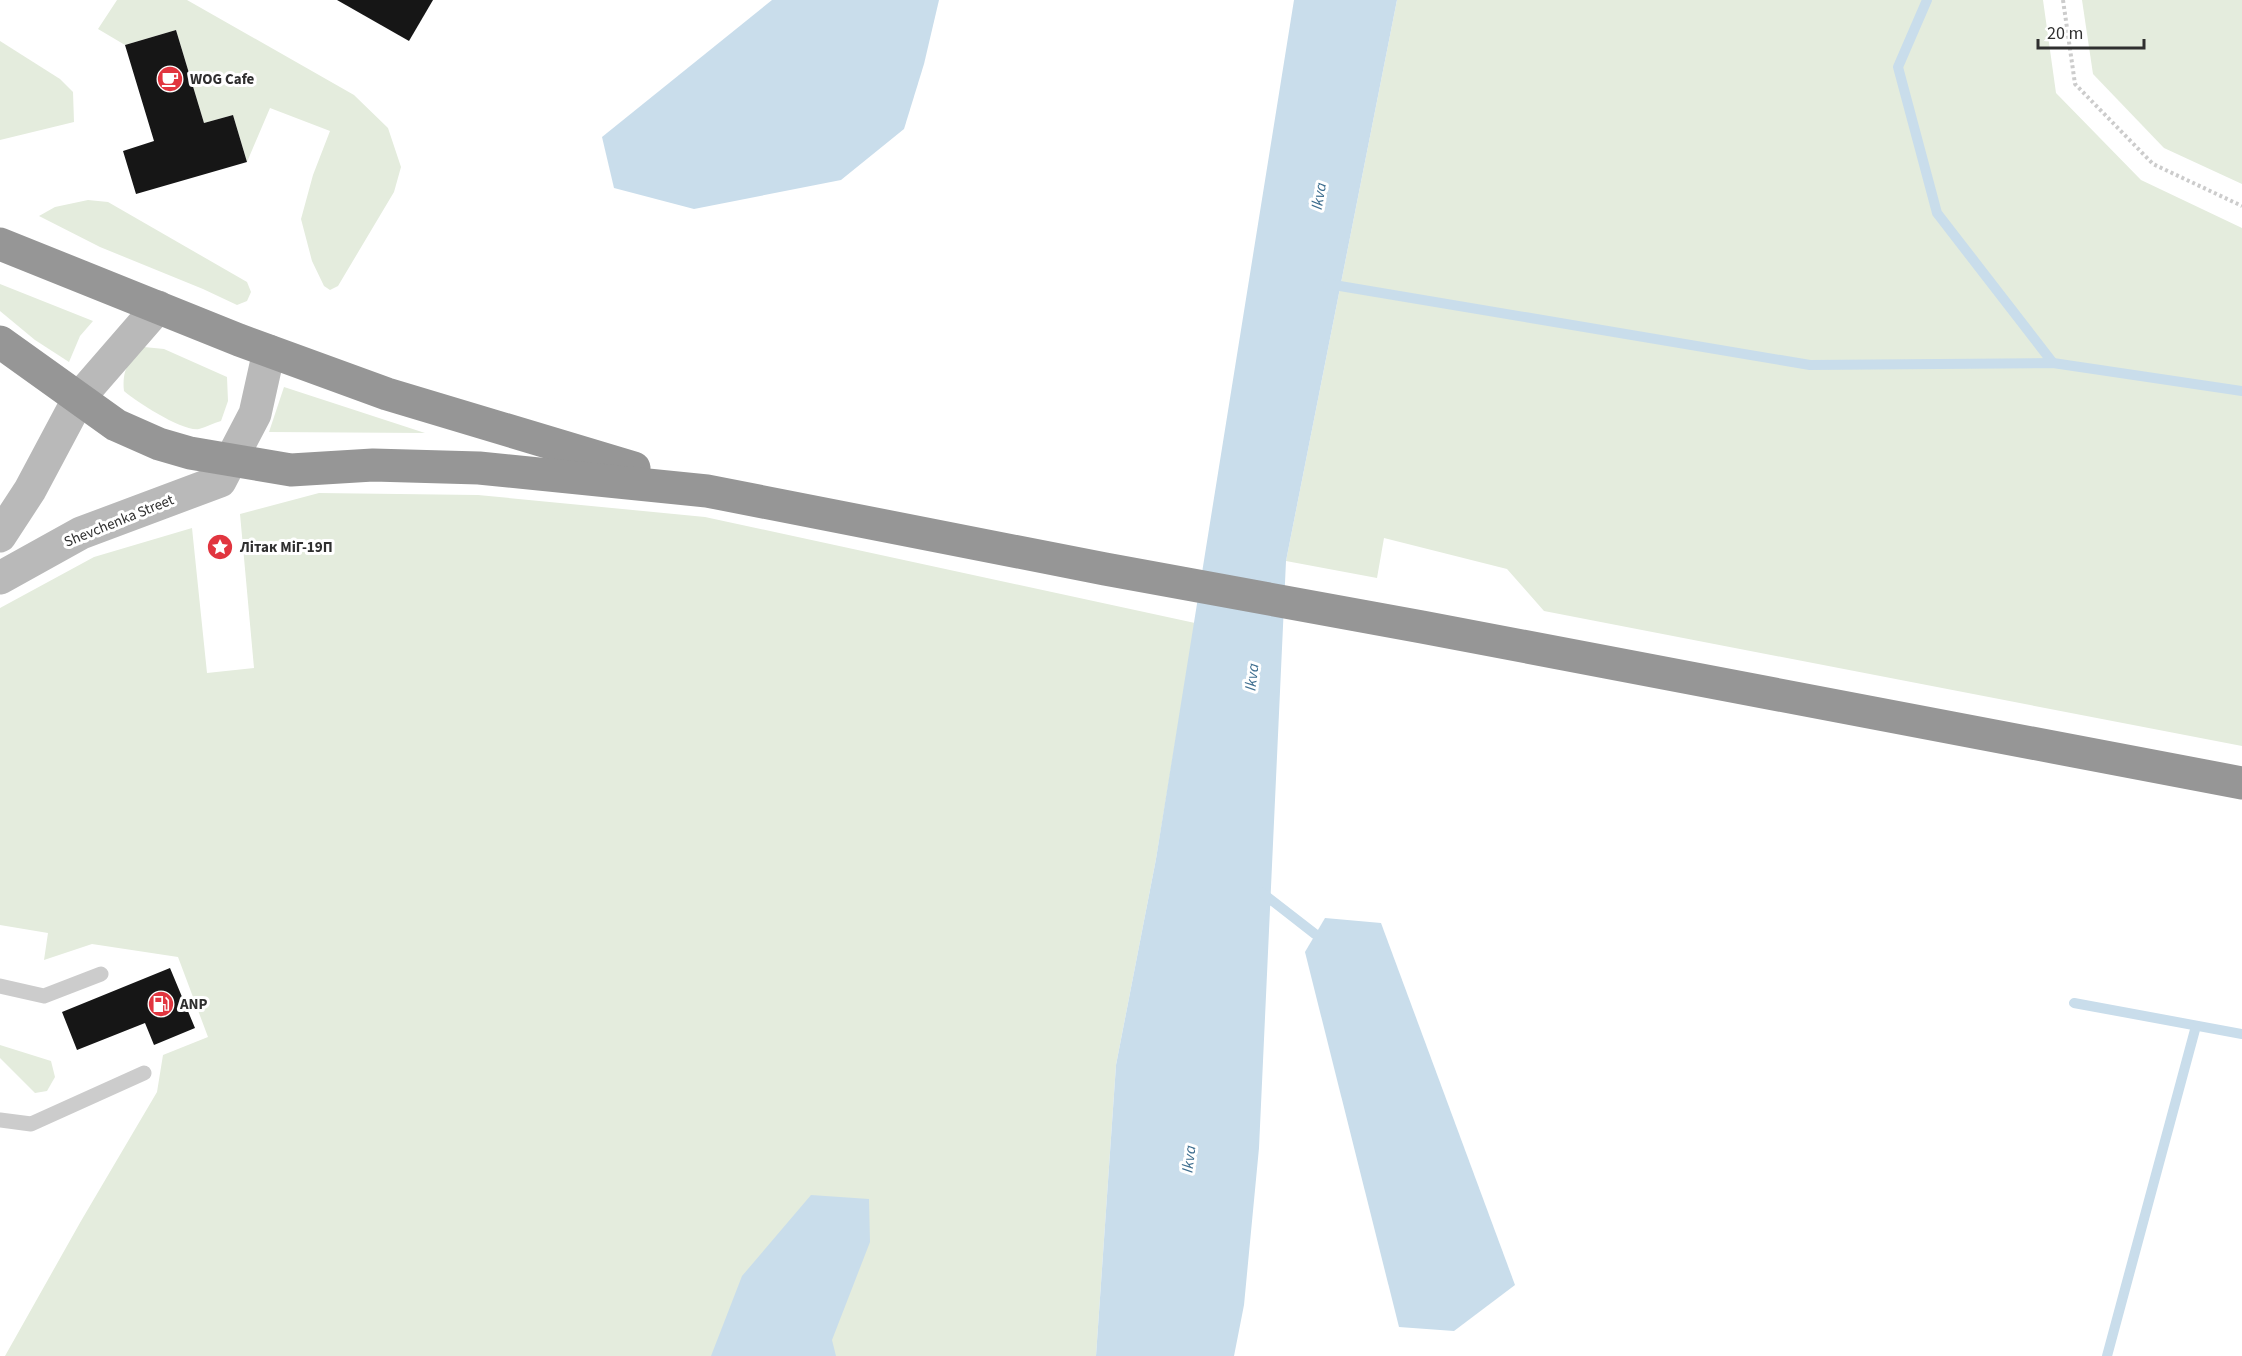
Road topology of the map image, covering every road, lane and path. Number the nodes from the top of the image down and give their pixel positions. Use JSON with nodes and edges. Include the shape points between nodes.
{"nodes":[{"id":1,"x":2063,"y":0,"type":"edge"},
{"id":2,"x":2242,"y":206,"type":"edge"},
{"id":3,"x":0,"y":244,"type":"edge"},
{"id":4,"x":158,"y":307,"type":"junction"},
{"id":5,"x":0,"y":342,"type":"edge"},
{"id":6,"x":270,"y":351,"type":"junction"},
{"id":7,"x":79,"y":398,"type":"junction"},
{"id":8,"x":231,"y":460,"type":"junction"},
{"id":9,"x":707,"y":491,"type":"junction"},
{"id":10,"x":0,"y":536,"type":"edge"},
{"id":11,"x":0,"y":578,"type":"edge"},
{"id":12,"x":2242,"y":783,"type":"edge"},
{"id":13,"x":101,"y":974,"type":"dead end"},
{"id":14,"x":0,"y":986,"type":"edge"},
{"id":15,"x":144,"y":1073,"type":"dead end"},
{"id":16,"x":0,"y":1120,"type":"edge"}],
"edges":[{"from":1,"to":2,"type":"path","via":[[2075,84],[2153,164]]},
{"from":3,"to":4,"type":"highway"},
{"from":4,"to":6,"type":"highway"},
{"from":4,"to":7,"type":"main road"},
{"from":5,"to":7,"type":"highway"},
{"from":6,"to":8,"type":"main road","name":"Shevchenka Street","via":[[255,414]]},
{"from":6,"to":9,"type":"highway","via":[[387,394]]},
{"from":7,"to":8,"type":"highway","via":[[116,425],[159,444]]},
{"from":7,"to":10,"type":"main road","via":[[30,490]]},
{"from":8,"to":9,"type":"highway","via":[[291,470],[373,465],[480,468]]},
{"from":8,"to":11,"type":"main road","name":"Shevchenka Street","via":[[220,481],[81,534]]},
{"from":9,"to":12,"type":"highway"},
{"from":13,"to":14,"type":"lane","via":[[44,996]]},
{"from":15,"to":16,"type":"lane","via":[[32,1124]]}]}
